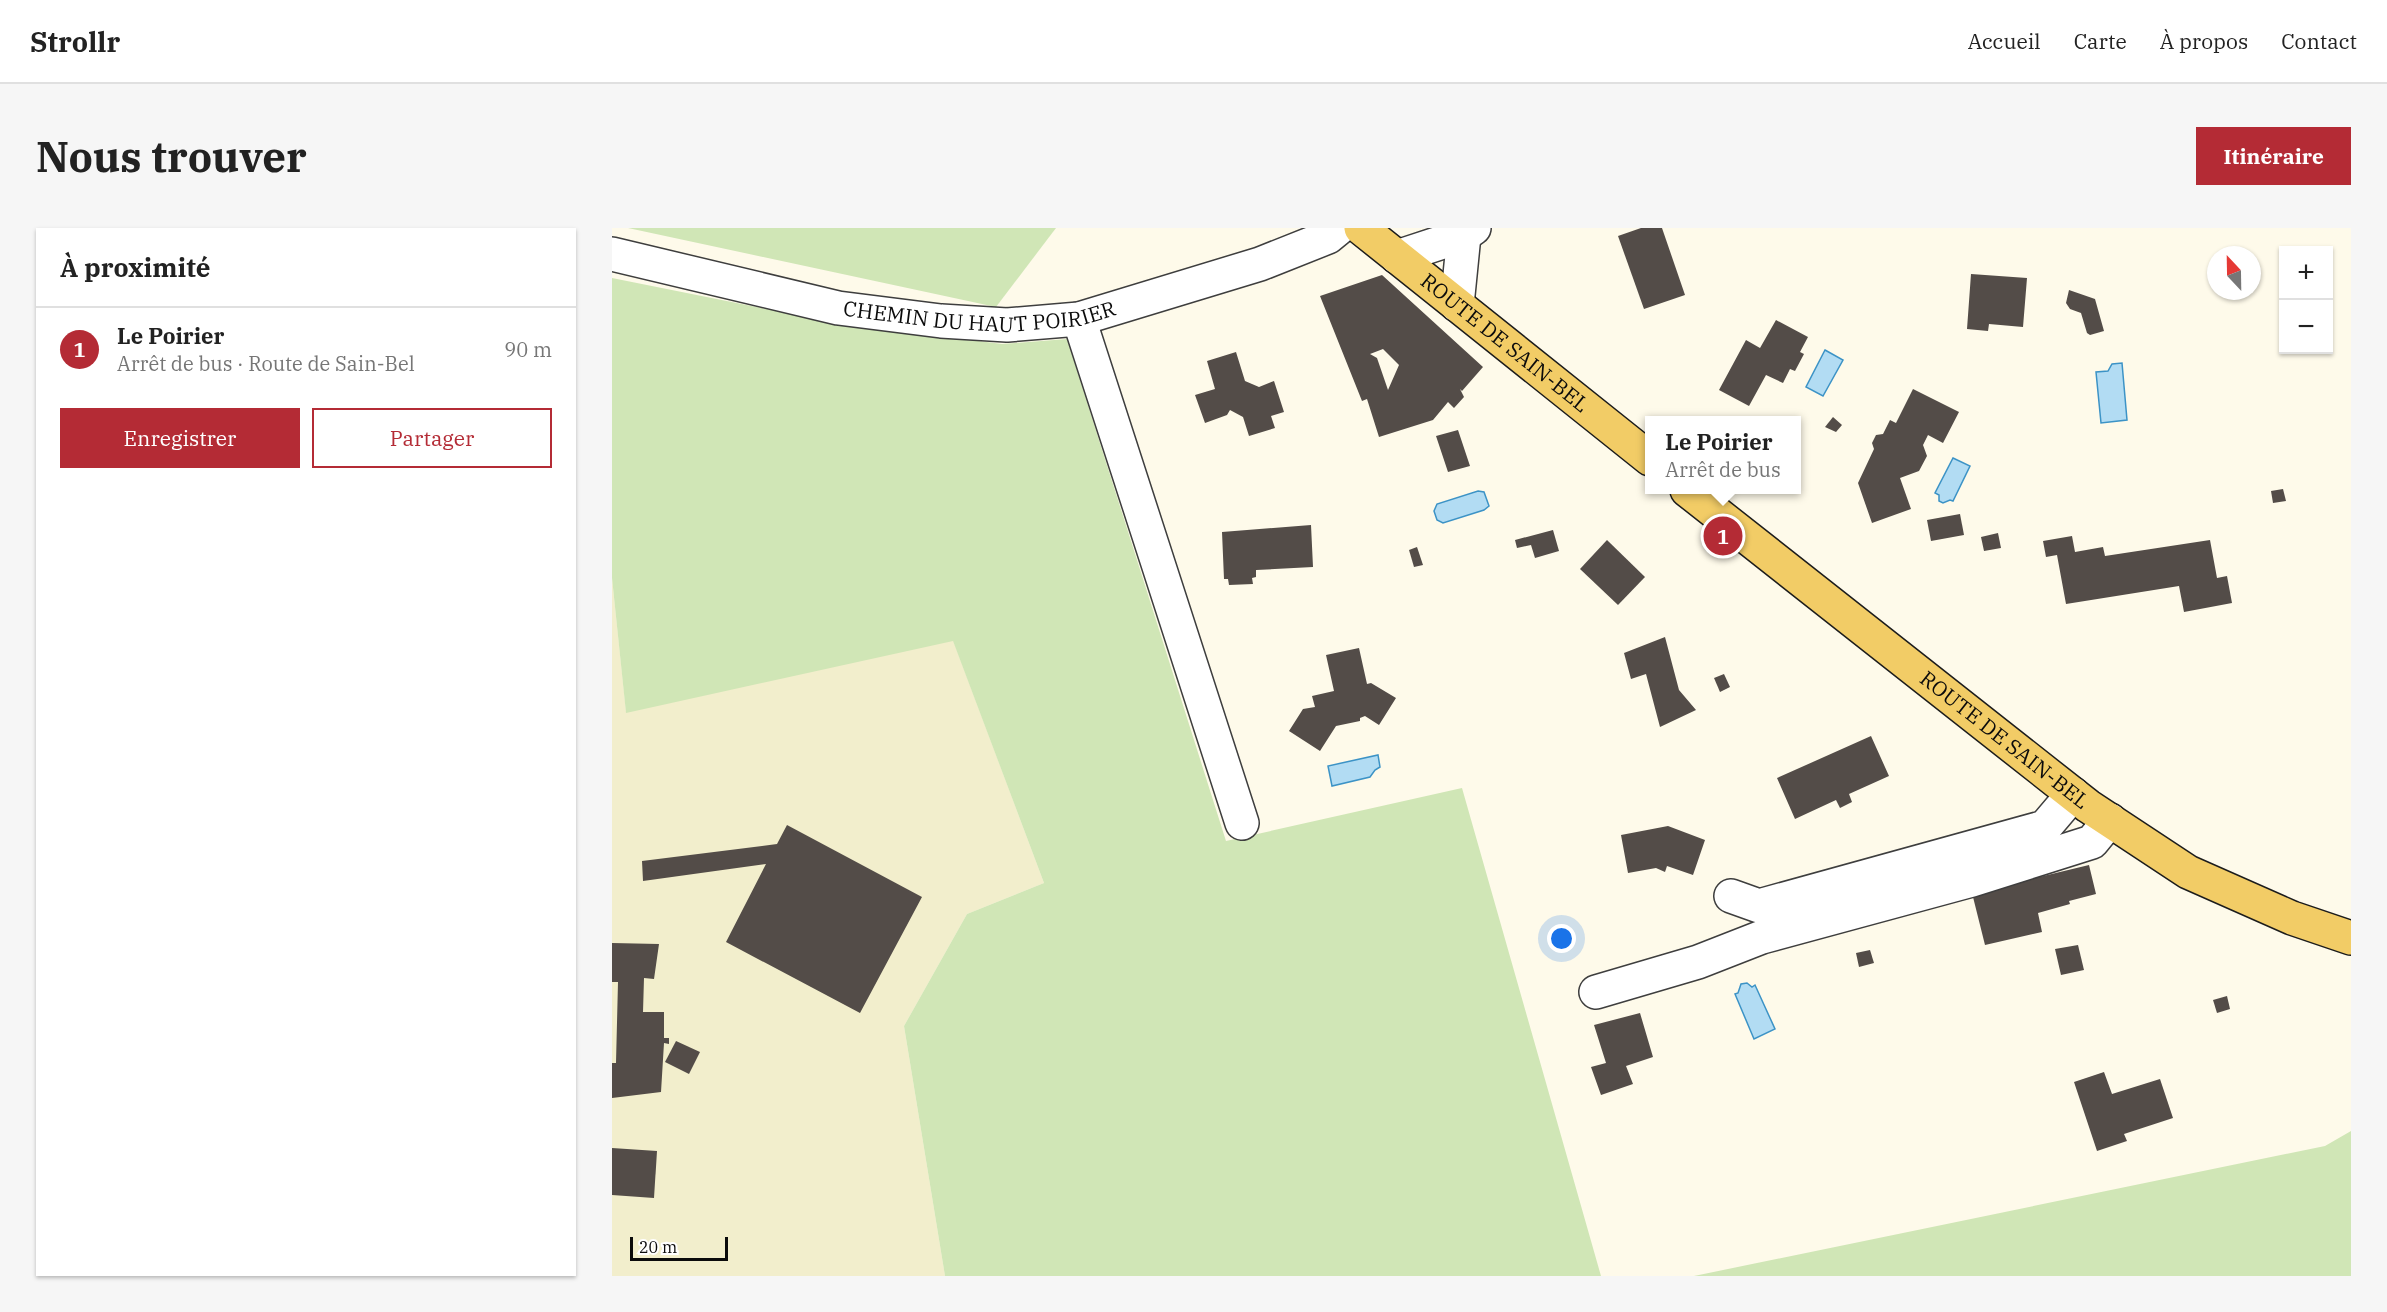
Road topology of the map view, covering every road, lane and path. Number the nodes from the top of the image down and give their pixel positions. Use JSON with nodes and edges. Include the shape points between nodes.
{"nodes":[{"id":1,"x":1339,"y":228,"type":"edge"},
{"id":2,"x":1361,"y":228,"type":"edge"},
{"id":3,"x":1469,"y":231,"type":"edge"},
{"id":4,"x":612,"y":254,"type":"edge"},
{"id":5,"x":1397,"y":258,"type":"junction"},
{"id":6,"x":1457,"y":305,"type":"junction"},
{"id":7,"x":1079,"y":319,"type":"junction"},
{"id":8,"x":1645,"y":455,"type":"edge"},
{"id":9,"x":1693,"y":494,"type":"edge"},
{"id":10,"x":2073,"y":794,"type":"junction"},
{"id":11,"x":2110,"y":820,"type":"junction"},
{"id":12,"x":1242,"y":823,"type":"dead end"},
{"id":13,"x":1731,"y":896,"type":"dead end"},
{"id":14,"x":2351,"y":938,"type":"edge"},
{"id":15,"x":1596,"y":992,"type":"dead end"}],
"edges":[{"from":1,"to":7,"type":"street","name":"CHEMIN DU HAUT POIRIER","via":[[1328,237],[1260,264]]},
{"from":2,"to":5,"type":"main road","name":"ROUTE DE SAIN-BEL"},
{"from":3,"to":5,"type":"street"},
{"from":3,"to":6,"type":"street"},
{"from":4,"to":7,"type":"street","name":"CHEMIN DU HAUT POIRIER","via":[[838,308],[1007,325]]},
{"from":5,"to":6,"type":"main road","name":"ROUTE DE SAIN-BEL"},
{"from":6,"to":8,"type":"main road","name":"ROUTE DE SAIN-BEL"},
{"from":7,"to":12,"type":"street"},
{"from":9,"to":10,"type":"main road","name":"ROUTE DE SAIN-BEL"},
{"from":10,"to":11,"type":"main road","name":"ROUTE DE SAIN-BEL"},
{"from":10,"to":13,"type":"street","via":[[2045,827],[1759,906]]},
{"from":11,"to":14,"type":"main road","name":"ROUTE DE SAIN-BEL","via":[[2188,872],[2292,918]]},
{"from":11,"to":15,"type":"street","via":[[2092,842],[1972,880],[1762,937],[1698,962]]}]}
